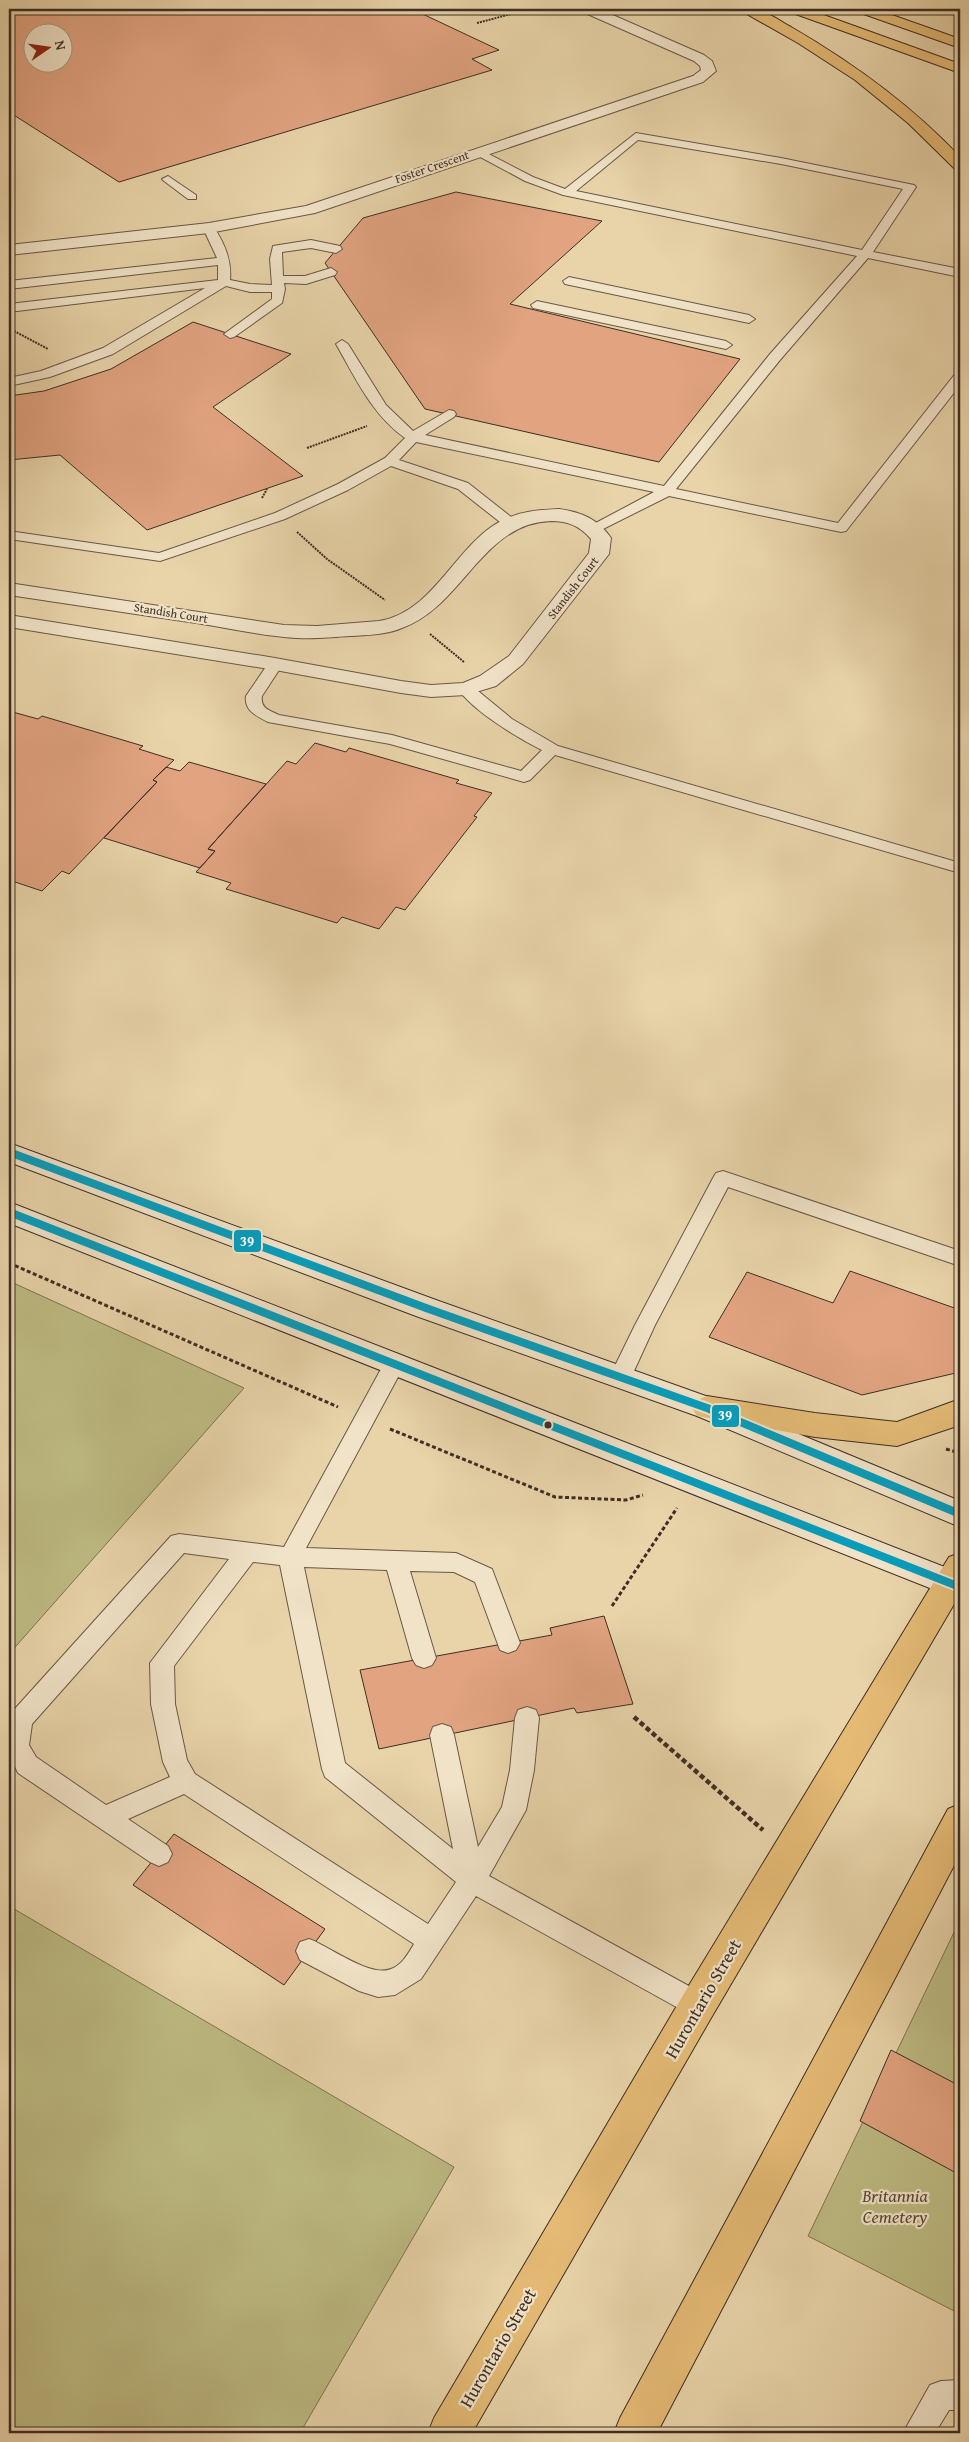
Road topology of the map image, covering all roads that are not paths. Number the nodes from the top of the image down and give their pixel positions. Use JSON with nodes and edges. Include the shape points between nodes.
{"nodes":[{"id":1,"x":588,"y":9,"type":"edge"},
{"id":2,"x":745,"y":9,"type":"edge"},
{"id":3,"x":795,"y":9,"type":"edge"},
{"id":4,"x":862,"y":9,"type":"edge"},
{"id":5,"x":952,"y":9,"type":"edge"},
{"id":6,"x":960,"y":12,"type":"edge"},
{"id":7,"x":960,"y":44,"type":"edge"},
{"id":8,"x":960,"y":69,"type":"edge"},
{"id":9,"x":477,"y":152,"type":"junction"},
{"id":10,"x":960,"y":166,"type":"edge"},
{"id":11,"x":168,"y":179,"type":"dead end"},
{"id":12,"x":567,"y":193,"type":"junction"},
{"id":13,"x":192,"y":197,"type":"dead end"},
{"id":14,"x":209,"y":228,"type":"junction"},
{"id":15,"x":336,"y":249,"type":"dead end"},
{"id":16,"x":9,"y":250,"type":"edge"},
{"id":17,"x":866,"y":254,"type":"junction"},
{"id":18,"x":223,"y":261,"type":"junction"},
{"id":19,"x":331,"y":272,"type":"dead end"},
{"id":20,"x":960,"y":272,"type":"edge"},
{"id":21,"x":569,"y":281,"type":"dead end"},
{"id":22,"x":224,"y":282,"type":"junction"},
{"id":23,"x":279,"y":284,"type":"junction"},
{"id":24,"x":9,"y":285,"type":"edge"},
{"id":25,"x":537,"y":305,"type":"dead end"},
{"id":26,"x":9,"y":308,"type":"edge"},
{"id":27,"x":749,"y":319,"type":"dead end"},
{"id":28,"x":230,"y":334,"type":"dead end"},
{"id":29,"x":342,"y":344,"type":"dead end"},
{"id":30,"x":726,"y":345,"type":"dead end"},
{"id":31,"x":960,"y":377,"type":"edge"},
{"id":32,"x":9,"y":382,"type":"edge"},
{"id":33,"x":449,"y":414,"type":"dead end"},
{"id":34,"x":413,"y":437,"type":"junction"},
{"id":35,"x":390,"y":462,"type":"junction"},
{"id":36,"x":667,"y":491,"type":"junction"},
{"id":37,"x":510,"y":523,"type":"junction"},
{"id":38,"x":595,"y":529,"type":"junction"},
{"id":39,"x":9,"y":536,"type":"edge"},
{"id":40,"x":9,"y":589,"type":"edge"},
{"id":41,"x":9,"y":621,"type":"edge"},
{"id":42,"x":297,"y":632,"type":"junction"},
{"id":43,"x":275,"y":664,"type":"junction"},
{"id":44,"x":466,"y":689,"type":"junction"},
{"id":45,"x":552,"y":749,"type":"junction"},
{"id":46,"x":960,"y":868,"type":"edge"},
{"id":47,"x":9,"y":1152,"type":"edge"},
{"id":48,"x":9,"y":1212,"type":"edge"},
{"id":49,"x":960,"y":1259,"type":"edge"},
{"id":50,"x":394,"y":1364,"type":"junction"},
{"id":51,"x":621,"y":1376,"type":"junction"},
{"id":52,"x":706,"y":1408,"type":"junction"},
{"id":53,"x":960,"y":1411,"type":"edge"},
{"id":54,"x":960,"y":1514,"type":"edge"},
{"id":55,"x":247,"y":1552,"type":"junction"},
{"id":56,"x":290,"y":1557,"type":"junction"},
{"id":57,"x":396,"y":1561,"type":"junction"},
{"id":58,"x":957,"y":1579,"type":"edge"},
{"id":59,"x":508,"y":1643,"type":"dead end"},
{"id":60,"x":424,"y":1658,"type":"dead end"},
{"id":61,"x":527,"y":1718,"type":"dead end"},
{"id":62,"x":442,"y":1735,"type":"dead end"},
{"id":63,"x":186,"y":1782,"type":"junction"},
{"id":64,"x":105,"y":1817,"type":"junction"},
{"id":65,"x":960,"y":1820,"type":"edge"},
{"id":66,"x":159,"y":1854,"type":"dead end"},
{"id":67,"x":472,"y":1880,"type":"junction"},
{"id":68,"x":432,"y":1941,"type":"junction"},
{"id":69,"x":309,"y":1951,"type":"dead end"},
{"id":70,"x":698,"y":2005,"type":"junction"},
{"id":71,"x":960,"y":2395,"type":"edge"},
{"id":72,"x":449,"y":2433,"type":"edge"},
{"id":73,"x":635,"y":2433,"type":"edge"},
{"id":74,"x":918,"y":2433,"type":"edge"}],
"edges":[{"from":1,"to":9,"type":"street","name":"Foster Crescent","via":[[699,58],[707,64],[708,70],[698,80]]},
{"from":2,"to":10,"type":"main road","via":[[863,81],[912,120]]},
{"from":3,"to":8,"type":"main road"},
{"from":4,"to":7,"type":"main road"},
{"from":5,"to":6,"type":"main road"},
{"from":9,"to":12,"type":"lane","via":[[529,179]]},
{"from":9,"to":14,"type":"street","name":"Foster Crescent","via":[[309,210]]},
{"from":11,"to":13,"type":"lane"},
{"from":12,"to":17,"type":"lane"},
{"from":12,"to":17,"type":"lane","via":[[636,136],[910,188]]},
{"from":14,"to":16,"type":"street","name":"Foster Crescent"},
{"from":14,"to":18,"type":"lane","via":[[216,238]]},
{"from":15,"to":23,"type":"lane","via":[[311,244],[277,249]]},
{"from":17,"to":20,"type":"lane"},
{"from":17,"to":36,"type":"lane","via":[[775,357]]},
{"from":18,"to":22,"type":"lane"},
{"from":18,"to":24,"type":"lane"},
{"from":19,"to":23,"type":"lane"},
{"from":21,"to":27,"type":"lane"},
{"from":22,"to":23,"type":"lane","via":[[250,288]]},
{"from":22,"to":26,"type":"lane"},
{"from":22,"to":32,"type":"lane","via":[[108,351],[46,374]]},
{"from":23,"to":28,"type":"lane","via":[[278,300]]},
{"from":25,"to":30,"type":"lane"},
{"from":29,"to":34,"type":"lane","via":[[389,418],[400,430]]},
{"from":31,"to":36,"type":"lane","via":[[841,528]]},
{"from":33,"to":34,"type":"lane"},
{"from":34,"to":35,"type":"lane"},
{"from":34,"to":36,"type":"lane"},
{"from":35,"to":37,"type":"lane","via":[[463,486]]},
{"from":35,"to":39,"type":"lane","via":[[280,516],[160,557]]},
{"from":36,"to":38,"type":"lane"},
{"from":37,"to":38,"type":"street","name":"Standish Court","via":[[550,514],[583,521]]},
{"from":37,"to":42,"type":"street","name":"Standish Court","via":[[478,549],[432,601],[409,618],[374,628]]},
{"from":38,"to":44,"type":"street","name":"Standish Court","via":[[601,538],[599,554],[516,660],[488,681]]},
{"from":40,"to":42,"type":"street","name":"Standish Court"},
{"from":41,"to":43,"type":"street","name":"Standish Court"},
{"from":42,"to":43,"type":"street"},
{"from":43,"to":44,"type":"street","name":"Standish Court","via":[[350,680],[431,691]]},
{"from":43,"to":45,"type":"lane","via":[[253,702],[256,709],[274,719],[392,740],[524,777]]},
{"from":44,"to":45,"type":"lane","via":[[509,725]]},
{"from":45,"to":46,"type":"lane"},
{"from":47,"to":51,"type":"street","via":[[426,1308]]},
{"from":48,"to":50,"type":"street"},
{"from":49,"to":51,"type":"lane","via":[[723,1178]]},
{"from":50,"to":56,"type":"lane"},
{"from":50,"to":58,"type":"street","via":[[694,1482]]},
{"from":51,"to":52,"type":"street"},
{"from":52,"to":53,"type":"main road","via":[[898,1434]]},
{"from":52,"to":54,"type":"street"},
{"from":55,"to":56,"type":"lane"},
{"from":55,"to":63,"type":"lane","via":[[162,1664],[163,1704],[175,1762]]},
{"from":55,"to":64,"type":"lane","via":[[179,1543],[21,1720],[17,1746],[27,1765]]},
{"from":56,"to":57,"type":"lane"},
{"from":56,"to":67,"type":"lane","via":[[334,1769]]},
{"from":57,"to":59,"type":"lane","via":[[456,1563],[484,1576]]},
{"from":57,"to":60,"type":"lane"},
{"from":58,"to":70,"type":"main road","name":"Hurontario Street"},
{"from":61,"to":67,"type":"lane","via":[[514,1810]]},
{"from":62,"to":67,"type":"lane"},
{"from":63,"to":64,"type":"lane"},
{"from":63,"to":68,"type":"lane"},
{"from":64,"to":66,"type":"lane"},
{"from":65,"to":73,"type":"main road"},
{"from":67,"to":68,"type":"lane"},
{"from":67,"to":70,"type":"lane"},
{"from":68,"to":69,"type":"lane","via":[[412,1970],[394,1982],[378,1984],[359,1978]]},
{"from":70,"to":72,"type":"main road","name":"Hurontario Street"},
{"from":71,"to":74,"type":"lane","via":[[941,2396]]}]}
